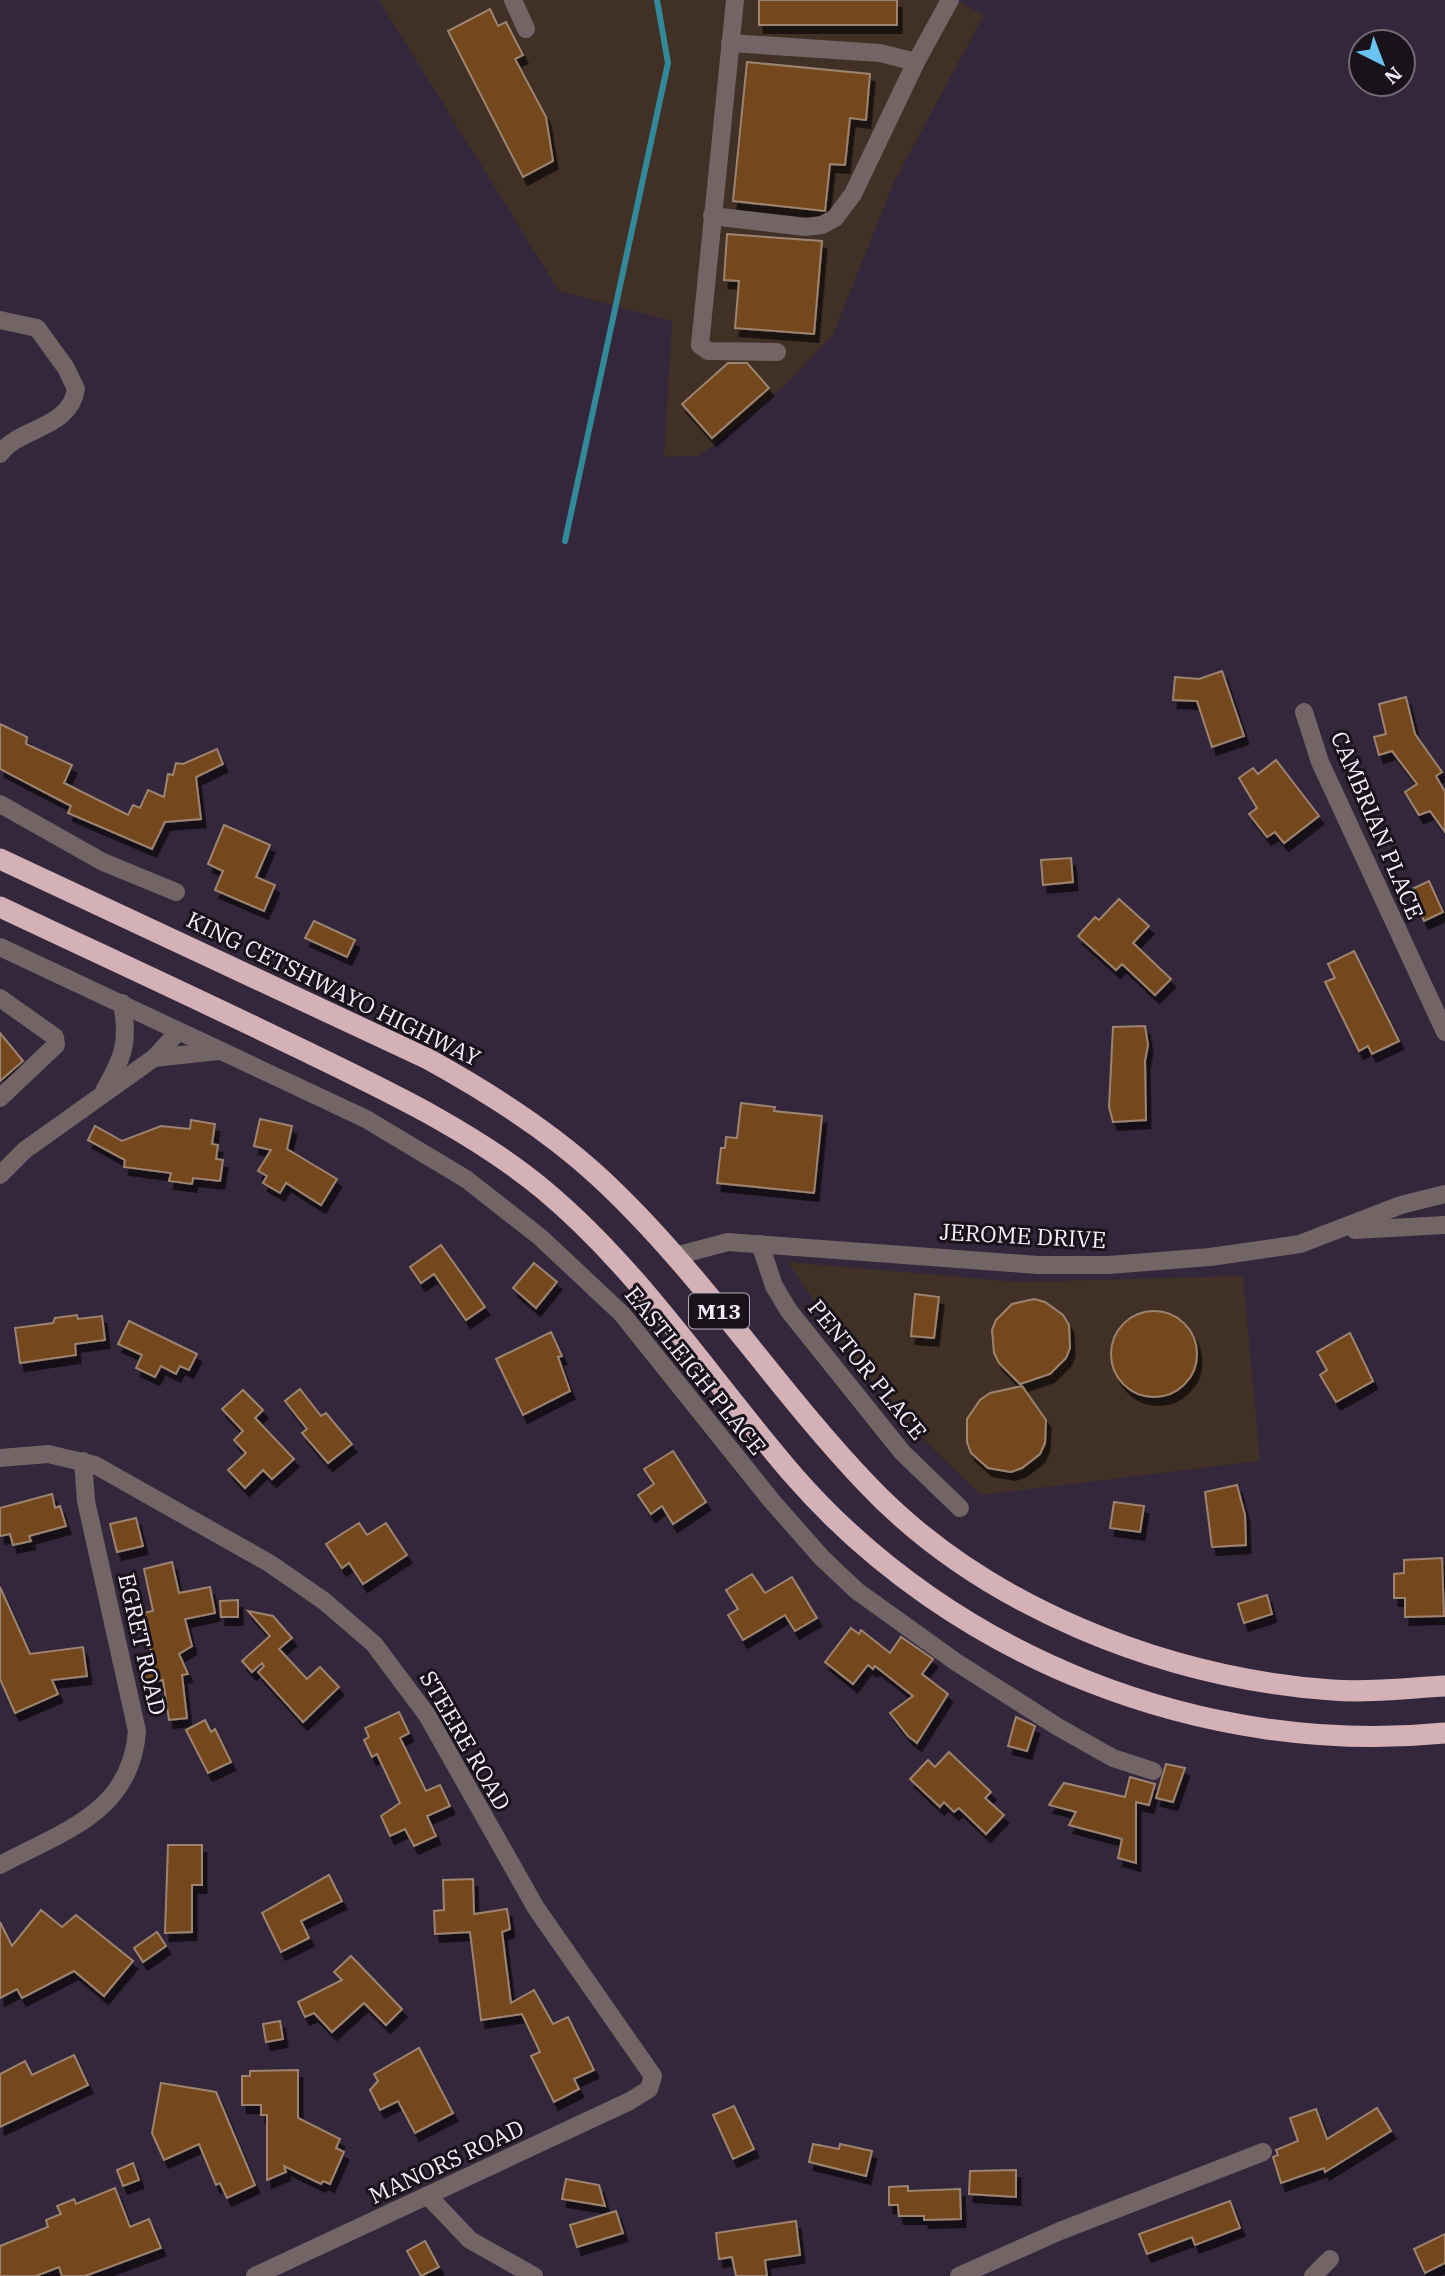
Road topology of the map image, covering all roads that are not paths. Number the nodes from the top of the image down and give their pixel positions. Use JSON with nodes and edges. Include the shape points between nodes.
{"nodes":[{"id":1,"x":513,"y":0,"type":"edge"},
{"id":2,"x":735,"y":0,"type":"edge"},
{"id":3,"x":950,"y":0,"type":"edge"},
{"id":4,"x":526,"y":29,"type":"dead end"},
{"id":5,"x":730,"y":43,"type":"junction"},
{"id":6,"x":916,"y":62,"type":"junction"},
{"id":7,"x":712,"y":216,"type":"junction"},
{"id":8,"x":0,"y":320,"type":"edge"},
{"id":9,"x":777,"y":352,"type":"dead end"},
{"id":10,"x":0,"y":454,"type":"edge"},
{"id":11,"x":1304,"y":712,"type":"dead end"},
{"id":12,"x":0,"y":804,"type":"edge"},
{"id":13,"x":0,"y":859,"type":"edge"},
{"id":14,"x":176,"y":892,"type":"dead end"},
{"id":15,"x":0,"y":908,"type":"edge"},
{"id":16,"x":0,"y":947,"type":"edge"},
{"id":17,"x":0,"y":998,"type":"edge"},
{"id":18,"x":122,"y":1003,"type":"junction"},
{"id":19,"x":178,"y":1032,"type":"junction"},
{"id":20,"x":1445,"y":1032,"type":"edge"},
{"id":21,"x":218,"y":1051,"type":"junction"},
{"id":22,"x":154,"y":1058,"type":"junction"},
{"id":23,"x":103,"y":1092,"type":"junction"},
{"id":24,"x":0,"y":1098,"type":"edge"},
{"id":25,"x":0,"y":1175,"type":"edge"},
{"id":26,"x":1445,"y":1194,"type":"edge"},
{"id":27,"x":1445,"y":1225,"type":"edge"},
{"id":28,"x":1341,"y":1230,"type":"junction"},
{"id":29,"x":760,"y":1244,"type":"junction"},
{"id":30,"x":675,"y":1256,"type":"junction"},
{"id":31,"x":0,"y":1458,"type":"edge"},
{"id":32,"x":83,"y":1461,"type":"junction"},
{"id":33,"x":960,"y":1508,"type":"dead end"},
{"id":34,"x":1445,"y":1686,"type":"edge"},
{"id":35,"x":1445,"y":1733,"type":"edge"},
{"id":36,"x":1153,"y":1771,"type":"dead end"},
{"id":37,"x":5,"y":1862,"type":"edge"},
{"id":38,"x":653,"y":2082,"type":"joint"},
{"id":39,"x":1263,"y":2152,"type":"dead end"},
{"id":40,"x":429,"y":2197,"type":"junction"},
{"id":41,"x":1330,"y":2259,"type":"dead end"},
{"id":42,"x":255,"y":2276,"type":"edge"},
{"id":43,"x":534,"y":2276,"type":"edge"},
{"id":44,"x":959,"y":2276,"type":"edge"},
{"id":45,"x":1313,"y":2276,"type":"edge"}],
"edges":[{"from":1,"to":4,"type":"street"},
{"from":2,"to":5,"type":"street"},
{"from":3,"to":6,"type":"street"},
{"from":5,"to":6,"type":"street","via":[[880,53]]},
{"from":5,"to":7,"type":"street"},
{"from":6,"to":7,"type":"street","via":[[853,194],[835,218],[805,227]]},
{"from":7,"to":9,"type":"street","via":[[700,345],[708,351]]},
{"from":8,"to":10,"type":"street","via":[[37,328],[73,381],[75,397],[49,424]]},
{"from":11,"to":20,"type":"street","name":"CAMBRIAN PLACE","via":[[1320,762]]},
{"from":12,"to":14,"type":"street","via":[[103,862]]},
{"from":13,"to":30,"type":"highway","name":"KING CETSHWAYO HIGHWAY","number":"M13","via":[[482,1088],[598,1175]]},
{"from":15,"to":35,"type":"highway","number":"M13","via":[[92,947],[380,1088],[458,1131],[541,1188],[618,1260],[824,1507],[891,1567],[961,1617],[1116,1693],[1169,1710],[1263,1729],[1330,1735]]},
{"from":16,"to":18,"type":"street","name":"EASTLEIGH PLACE"},
{"from":17,"to":24,"type":"street","via":[[55,1037],[57,1045]]},
{"from":18,"to":19,"type":"street","name":"EASTLEIGH PLACE"},
{"from":18,"to":23,"type":"street","via":[[127,1039]]},
{"from":19,"to":21,"type":"street","name":"EASTLEIGH PLACE"},
{"from":19,"to":22,"type":"street"},
{"from":21,"to":22,"type":"street"},
{"from":21,"to":36,"type":"street","name":"EASTLEIGH PLACE","via":[[366,1119],[466,1179],[540,1237],[622,1314],[771,1500],[857,1591],[1058,1727],[1113,1758]]},
{"from":22,"to":23,"type":"street"},
{"from":23,"to":25,"type":"street"},
{"from":26,"to":28,"type":"street","name":"JEROME DRIVE","via":[[1401,1205]]},
{"from":27,"to":28,"type":"street"},
{"from":28,"to":29,"type":"street","name":"JEROME DRIVE","via":[[1264,1251],[1109,1265],[1038,1265]]},
{"from":29,"to":30,"type":"street","name":"JEROME DRIVE","via":[[728,1242]]},
{"from":29,"to":33,"type":"street","name":"PENTOR PLACE","via":[[774,1286],[796,1320],[902,1452]]},
{"from":30,"to":34,"type":"highway","name":"KING CETSHWAYO HIGHWAY","number":"M13","via":[[867,1485],[913,1526],[1001,1589],[1096,1635],[1211,1672],[1335,1691]]},
{"from":31,"to":32,"type":"street","name":"STEERE ROAD","via":[[48,1454]]},
{"from":32,"to":37,"type":"street","name":"EGRET ROAD","via":[[86,1501],[137,1731],[136,1746],[121,1788],[107,1804]]},
{"from":32,"to":38,"type":"street","name":"STEERE ROAD","via":[[269,1563],[324,1601],[374,1644],[427,1715],[536,1908]]},
{"from":38,"to":40,"type":"street","name":"MANORS ROAD","via":[[630,2101]]},
{"from":39,"to":44,"type":"street"},
{"from":40,"to":42,"type":"street","name":"MANORS ROAD"},
{"from":40,"to":43,"type":"street","via":[[470,2240]]},
{"from":41,"to":45,"type":"street"}]}
